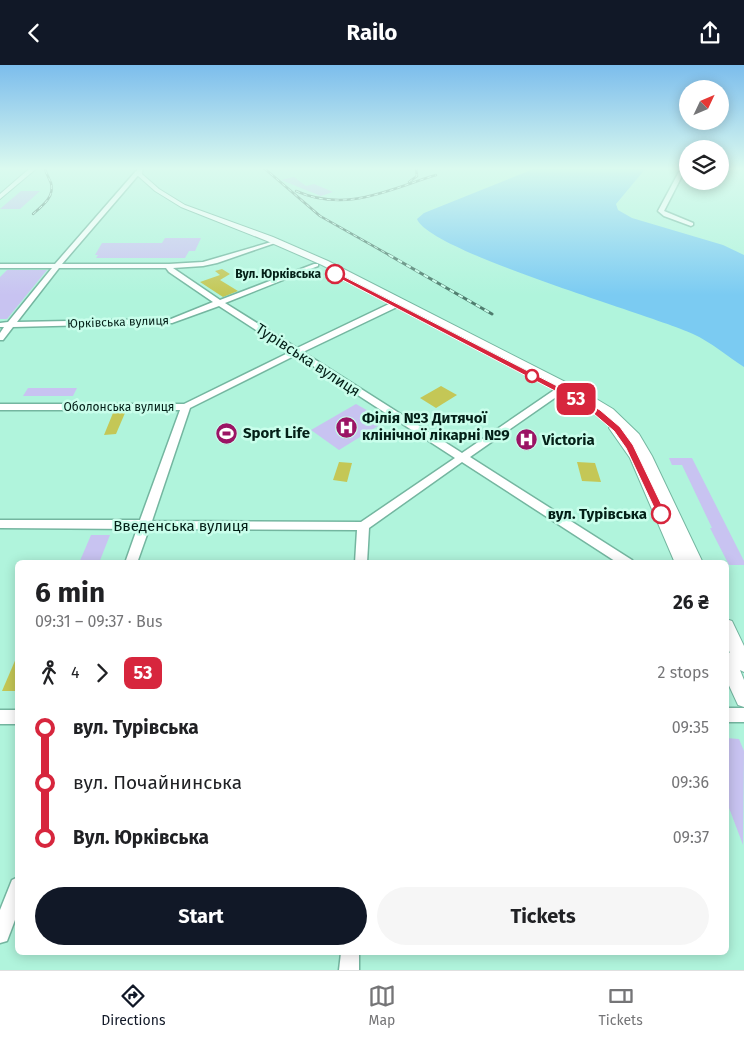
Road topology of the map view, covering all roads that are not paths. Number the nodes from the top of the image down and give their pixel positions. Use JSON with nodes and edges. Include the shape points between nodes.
{"nodes":[{"id":1,"x":104,"y":210,"type":"edge"},
{"id":2,"x":184,"y":210,"type":"edge"},
{"id":3,"x":661,"y":210,"type":"edge"},
{"id":4,"x":690,"y":224,"type":"dead end"},
{"id":5,"x":272,"y":242,"type":"junction"},
{"id":6,"x":316,"y":265,"type":"junction"},
{"id":7,"x":0,"y":266,"type":"edge"},
{"id":8,"x":58,"y":266,"type":"junction"},
{"id":9,"x":169,"y":266,"type":"junction"},
{"id":10,"x":220,"y":303,"type":"junction"},
{"id":11,"x":394,"y":305,"type":"junction"},
{"id":12,"x":0,"y":325,"type":"edge"},
{"id":13,"x":10,"y":325,"type":"junction"},
{"id":14,"x":0,"y":338,"type":"edge"},
{"id":15,"x":296,"y":352,"type":"junction"},
{"id":16,"x":563,"y":388,"type":"junction"},
{"id":17,"x":0,"y":407,"type":"edge"},
{"id":18,"x":186,"y":407,"type":"junction"},
{"id":19,"x":461,"y":458,"type":"junction"},
{"id":20,"x":0,"y":524,"type":"edge"},
{"id":21,"x":144,"y":525,"type":"junction"},
{"id":22,"x":362,"y":526,"type":"junction"},
{"id":23,"x":132,"y":560,"type":"edge"},
{"id":24,"x":361,"y":560,"type":"edge"},
{"id":25,"x":623,"y":560,"type":"edge"},
{"id":26,"x":682,"y":560,"type":"edge"},
{"id":27,"x":695,"y":560,"type":"edge"},
{"id":28,"x":729,"y":633,"type":"edge"},
{"id":29,"x":744,"y":664,"type":"edge"},
{"id":30,"x":729,"y":666,"type":"edge"},
{"id":31,"x":744,"y":699,"type":"edge"},
{"id":32,"x":729,"y":715,"type":"edge"},
{"id":33,"x":744,"y":715,"type":"edge"},
{"id":34,"x":0,"y":717,"type":"edge"},
{"id":35,"x":15,"y":717,"type":"edge"},
{"id":36,"x":15,"y":894,"type":"edge"},
{"id":37,"x":0,"y":934,"type":"edge"},
{"id":38,"x":350,"y":955,"type":"edge"},
{"id":39,"x":349,"y":970,"type":"edge"}],
"edges":[{"from":1,"to":8,"type":"street"},
{"from":2,"to":5,"type":"main road"},
{"from":3,"to":4,"type":"street"},
{"from":5,"to":6,"type":"main road"},
{"from":5,"to":9,"type":"street","via":[[212,263]]},
{"from":5,"to":16,"type":"main road","via":[[339,271]]},
{"from":6,"to":10,"type":"street","name":"Юрківська вулиця"},
{"from":6,"to":11,"type":"main road"},
{"from":7,"to":8,"type":"street"},
{"from":8,"to":9,"type":"street"},
{"from":8,"to":13,"type":"street"},
{"from":9,"to":10,"type":"street","name":"Турівська вулиця","via":[[171,271]]},
{"from":10,"to":13,"type":"street","name":"Юрківська вулиця","via":[[162,323]]},
{"from":10,"to":15,"type":"street","name":"Турівська вулиця"},
{"from":11,"to":15,"type":"street","name":"Оболонська вулиця"},
{"from":11,"to":16,"type":"main road"},
{"from":12,"to":13,"type":"street","name":"Юрківська вулиця"},
{"from":13,"to":14,"type":"street"},
{"from":15,"to":18,"type":"street","name":"Оболонська вулиця"},
{"from":15,"to":19,"type":"street","name":"Турівська вулиця"},
{"from":16,"to":19,"type":"street"},
{"from":16,"to":26,"type":"main road","via":[[597,412],[624,437]]},
{"from":16,"to":27,"type":"main road","via":[[609,412],[635,437]]},
{"from":17,"to":18,"type":"street","name":"Оболонська вулиця"},
{"from":18,"to":21,"type":"street"},
{"from":19,"to":22,"type":"street"},
{"from":19,"to":25,"type":"street","name":"Турівська вулиця"},
{"from":20,"to":21,"type":"street","name":"Введенська вулиця"},
{"from":21,"to":22,"type":"street","name":"Введенська вулиця"},
{"from":21,"to":23,"type":"street"},
{"from":22,"to":24,"type":"street"},
{"from":28,"to":29,"type":"main road"},
{"from":30,"to":31,"type":"main road"},
{"from":32,"to":33,"type":"street"},
{"from":34,"to":35,"type":"street"},
{"from":36,"to":37,"type":"street"},
{"from":38,"to":39,"type":"street"}]}
